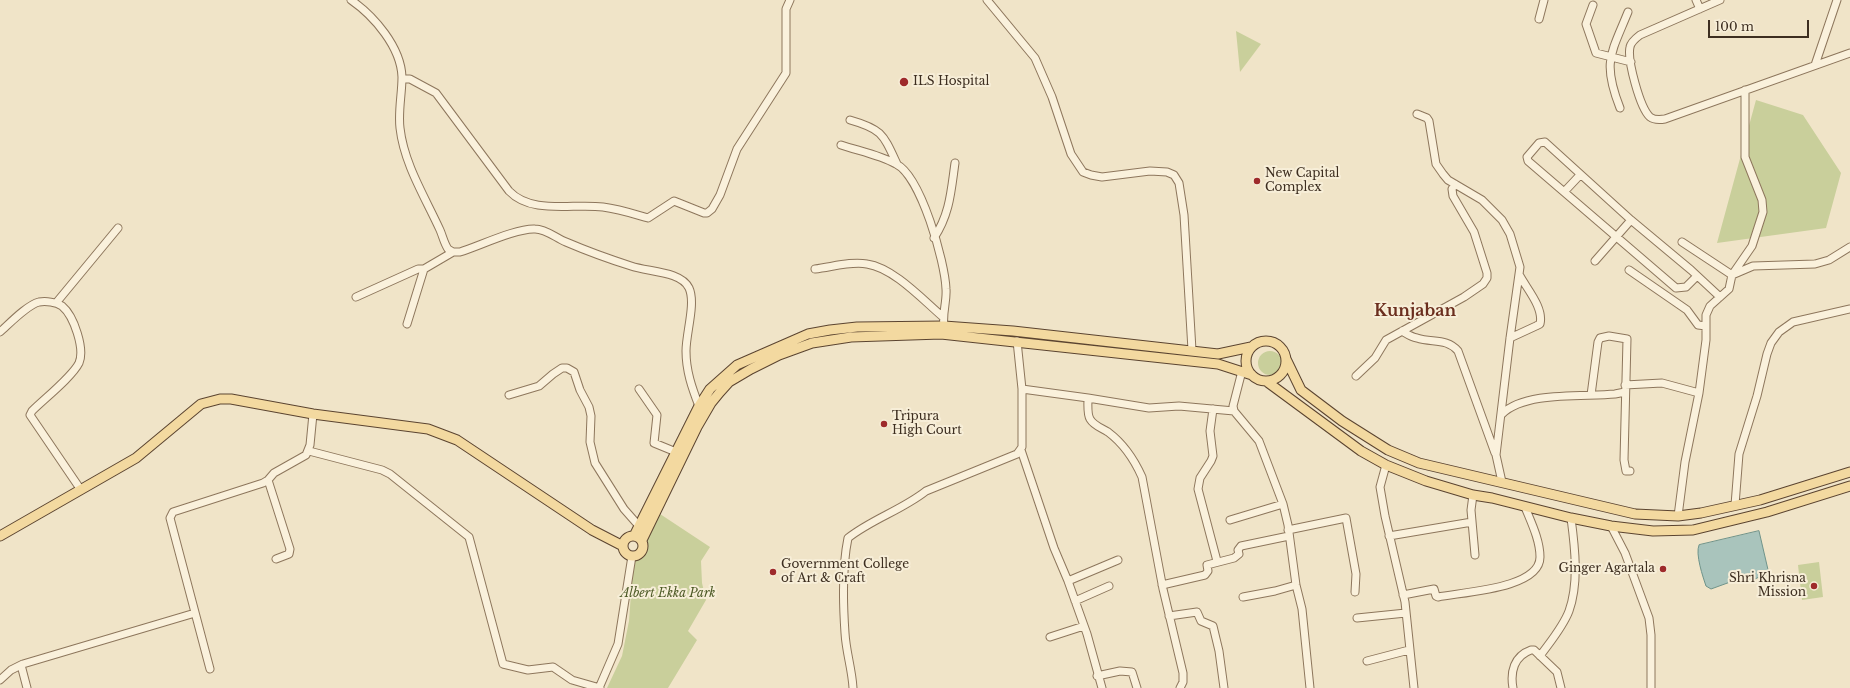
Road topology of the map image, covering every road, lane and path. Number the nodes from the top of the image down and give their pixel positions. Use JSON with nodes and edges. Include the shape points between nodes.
{"nodes":[{"id":1,"x":351,"y":0,"type":"edge"},
{"id":2,"x":790,"y":0,"type":"edge"},
{"id":3,"x":987,"y":0,"type":"edge"},
{"id":4,"x":1544,"y":0,"type":"edge"},
{"id":5,"x":1696,"y":0,"type":"edge"},
{"id":6,"x":1720,"y":0,"type":"edge"},
{"id":7,"x":1837,"y":0,"type":"edge"},
{"id":8,"x":1593,"y":5,"type":"dead end"},
{"id":9,"x":1700,"y":9,"type":"junction"},
{"id":10,"x":1628,"y":12,"type":"dead end"},
{"id":11,"x":1538,"y":19,"type":"dead end"},
{"id":12,"x":1850,"y":53,"type":"edge"},
{"id":13,"x":1610,"y":57,"type":"junction"},
{"id":14,"x":1630,"y":62,"type":"junction"},
{"id":15,"x":1815,"y":66,"type":"junction"},
{"id":16,"x":402,"y":79,"type":"junction"},
{"id":17,"x":1745,"y":90,"type":"junction"},
{"id":18,"x":1620,"y":108,"type":"dead end"},
{"id":19,"x":1417,"y":114,"type":"dead end"},
{"id":20,"x":850,"y":120,"type":"dead end"},
{"id":21,"x":841,"y":145,"type":"dead end"},
{"id":22,"x":954,"y":163,"type":"dead end"},
{"id":23,"x":897,"y":164,"type":"junction"},
{"id":24,"x":1580,"y":175,"type":"junction"},
{"id":25,"x":1455,"y":184,"type":"junction"},
{"id":26,"x":1564,"y":192,"type":"junction"},
{"id":27,"x":1631,"y":220,"type":"junction"},
{"id":28,"x":118,"y":228,"type":"dead end"},
{"id":29,"x":934,"y":238,"type":"junction"},
{"id":30,"x":1616,"y":238,"type":"junction"},
{"id":31,"x":1682,"y":242,"type":"dead end"},
{"id":32,"x":1850,"y":247,"type":"edge"},
{"id":33,"x":453,"y":252,"type":"junction"},
{"id":34,"x":1595,"y":261,"type":"dead end"},
{"id":35,"x":424,"y":269,"type":"junction"},
{"id":36,"x":815,"y":269,"type":"dead end"},
{"id":37,"x":1629,"y":270,"type":"dead end"},
{"id":38,"x":1732,"y":275,"type":"junction"},
{"id":39,"x":1520,"y":276,"type":"junction"},
{"id":40,"x":1697,"y":276,"type":"junction"},
{"id":41,"x":356,"y":297,"type":"dead end"},
{"id":42,"x":1720,"y":297,"type":"junction"},
{"id":43,"x":56,"y":303,"type":"junction"},
{"id":44,"x":1850,"y":308,"type":"edge"},
{"id":45,"x":943,"y":321,"type":"junction"},
{"id":46,"x":407,"y":324,"type":"dead end"},
{"id":47,"x":1706,"y":326,"type":"junction"},
{"id":48,"x":1402,"y":331,"type":"junction"},
{"id":49,"x":0,"y":332,"type":"edge"},
{"id":50,"x":1510,"y":338,"type":"junction"},
{"id":51,"x":1017,"y":341,"type":"junction"},
{"id":52,"x":1251,"y":347,"type":"junction"},
{"id":53,"x":1192,"y":350,"type":"junction"},
{"id":54,"x":1286,"y":359,"type":"junction"},
{"id":55,"x":1242,"y":372,"type":"junction"},
{"id":56,"x":1252,"y":375,"type":"junction"},
{"id":57,"x":1356,"y":376,"type":"dead end"},
{"id":58,"x":1266,"y":381,"type":"junction"},
{"id":59,"x":638,"y":389,"type":"dead end"},
{"id":60,"x":1022,"y":389,"type":"junction"},
{"id":61,"x":1625,"y":389,"type":"junction"},
{"id":62,"x":1699,"y":393,"type":"junction"},
{"id":63,"x":509,"y":395,"type":"dead end"},
{"id":64,"x":1591,"y":395,"type":"junction"},
{"id":65,"x":1088,"y":398,"type":"junction"},
{"id":66,"x":700,"y":406,"type":"junction"},
{"id":67,"x":1213,"y":409,"type":"junction"},
{"id":68,"x":1234,"y":411,"type":"junction"},
{"id":69,"x":313,"y":414,"type":"junction"},
{"id":70,"x":1502,"y":414,"type":"junction"},
{"id":71,"x":309,"y":450,"type":"junction"},
{"id":72,"x":1021,"y":450,"type":"junction"},
{"id":73,"x":676,"y":452,"type":"junction"},
{"id":74,"x":1496,"y":455,"type":"junction"},
{"id":75,"x":1386,"y":466,"type":"junction"},
{"id":76,"x":1630,"y":471,"type":"dead end"},
{"id":77,"x":1850,"y":472,"type":"edge"},
{"id":78,"x":1832,"y":476,"type":"junction"},
{"id":79,"x":268,"y":480,"type":"junction"},
{"id":80,"x":1502,"y":482,"type":"junction"},
{"id":81,"x":1850,"y":486,"type":"edge"},
{"id":82,"x":81,"y":490,"type":"junction"},
{"id":83,"x":1839,"y":490,"type":"junction"},
{"id":84,"x":1473,"y":495,"type":"junction"},
{"id":85,"x":1283,"y":504,"type":"junction"},
{"id":86,"x":1735,"y":505,"type":"junction"},
{"id":87,"x":1525,"y":507,"type":"junction"},
{"id":88,"x":1678,"y":516,"type":"junction"},
{"id":89,"x":1571,"y":518,"type":"junction"},
{"id":90,"x":1230,"y":520,"type":"dead end"},
{"id":91,"x":1472,"y":522,"type":"junction"},
{"id":92,"x":639,"y":526,"type":"junction"},
{"id":93,"x":1611,"y":526,"type":"junction"},
{"id":94,"x":1289,"y":533,"type":"junction"},
{"id":95,"x":0,"y":536,"type":"edge"},
{"id":96,"x":1389,"y":536,"type":"junction"},
{"id":97,"x":638,"y":538,"type":"junction"},
{"id":98,"x":623,"y":546,"type":"junction"},
{"id":99,"x":1475,"y":554,"type":"dead end"},
{"id":100,"x":632,"y":556,"type":"junction"},
{"id":101,"x":276,"y":559,"type":"dead end"},
{"id":102,"x":1118,"y":560,"type":"dead end"},
{"id":103,"x":1217,"y":561,"type":"junction"},
{"id":104,"x":1068,"y":581,"type":"junction"},
{"id":105,"x":1162,"y":585,"type":"junction"},
{"id":106,"x":1296,"y":585,"type":"junction"},
{"id":107,"x":1109,"y":586,"type":"dead end"},
{"id":108,"x":1355,"y":592,"type":"dead end"},
{"id":109,"x":1403,"y":595,"type":"junction"},
{"id":110,"x":1243,"y":597,"type":"dead end"},
{"id":111,"x":1075,"y":601,"type":"junction"},
{"id":112,"x":195,"y":613,"type":"junction"},
{"id":113,"x":1406,"y":613,"type":"junction"},
{"id":114,"x":1169,"y":616,"type":"junction"},
{"id":115,"x":1357,"y":618,"type":"dead end"},
{"id":116,"x":1084,"y":626,"type":"junction"},
{"id":117,"x":1050,"y":637,"type":"dead end"},
{"id":118,"x":1409,"y":650,"type":"junction"},
{"id":119,"x":1540,"y":656,"type":"junction"},
{"id":120,"x":1367,"y":661,"type":"dead end"},
{"id":121,"x":21,"y":666,"type":"junction"},
{"id":122,"x":210,"y":668,"type":"dead end"},
{"id":123,"x":1097,"y":676,"type":"junction"},
{"id":124,"x":0,"y":680,"type":"edge"},
{"id":125,"x":27,"y":688,"type":"edge"},
{"id":126,"x":600,"y":688,"type":"edge"},
{"id":127,"x":853,"y":688,"type":"edge"},
{"id":128,"x":1102,"y":688,"type":"edge"},
{"id":129,"x":1137,"y":688,"type":"edge"},
{"id":130,"x":1180,"y":688,"type":"edge"},
{"id":131,"x":1224,"y":688,"type":"edge"},
{"id":132,"x":1310,"y":688,"type":"edge"},
{"id":133,"x":1414,"y":688,"type":"edge"},
{"id":134,"x":1513,"y":688,"type":"edge"},
{"id":135,"x":1561,"y":688,"type":"edge"},
{"id":136,"x":1651,"y":688,"type":"edge"}],
"edges":[{"from":1,"to":16,"type":"street","via":[[385,33],[397,54]]},
{"from":2,"to":16,"type":"street","via":[[786,9],[786,74],[737,149],[720,195],[708,213],[674,201],[648,218],[603,207],[550,206],[521,200],[509,191],[436,93],[410,79]]},
{"from":3,"to":53,"type":"street","via":[[1035,58],[1052,97],[1071,154],[1083,172],[1102,177],[1150,171],[1167,172],[1174,175],[1179,183],[1184,215]]},
{"from":4,"to":11,"type":"street"},
{"from":5,"to":9,"type":"street"},
{"from":6,"to":9,"type":"street"},
{"from":7,"to":15,"type":"street"},
{"from":8,"to":13,"type":"street","via":[[1586,24],[1594,49],[1596,53]]},
{"from":9,"to":14,"type":"street","via":[[1640,35],[1630,46]]},
{"from":10,"to":13,"type":"street"},
{"from":12,"to":15,"type":"street"},
{"from":13,"to":14,"type":"street"},
{"from":13,"to":18,"type":"street","via":[[1612,84]]},
{"from":14,"to":17,"type":"street","via":[[1641,102],[1651,118],[1657,120]]},
{"from":15,"to":17,"type":"street"},
{"from":16,"to":33,"type":"street","via":[[399,116],[405,150],[444,244]]},
{"from":17,"to":38,"type":"street","via":[[1746,156],[1762,200],[1763,212],[1752,246]]},
{"from":19,"to":25,"type":"street","via":[[1429,121],[1436,164]]},
{"from":20,"to":23,"type":"street","via":[[878,131]]},
{"from":21,"to":23,"type":"street"},
{"from":22,"to":29,"type":"street","via":[[947,214]]},
{"from":23,"to":29,"type":"street","via":[[919,192]]},
{"from":24,"to":26,"type":"street"},
{"from":24,"to":26,"type":"street","via":[[1545,142],[1539,143],[1527,157],[1528,160]]},
{"from":24,"to":27,"type":"street"},
{"from":25,"to":39,"type":"street","via":[[1482,200],[1502,220],[1519,259]]},
{"from":25,"to":48,"type":"street","via":[[1452,189],[1453,196],[1474,232],[1487,278],[1483,284],[1464,297]]},
{"from":26,"to":30,"type":"street"},
{"from":27,"to":30,"type":"street"},
{"from":27,"to":40,"type":"street"},
{"from":28,"to":43,"type":"street"},
{"from":29,"to":45,"type":"street","via":[[947,290]]},
{"from":30,"to":34,"type":"street"},
{"from":30,"to":40,"type":"street","via":[[1676,288],[1686,287]]},
{"from":31,"to":38,"type":"street"},
{"from":32,"to":38,"type":"street","via":[[1829,260],[1815,264],[1753,266]]},
{"from":33,"to":35,"type":"street"},
{"from":33,"to":66,"type":"street","via":[[522,231],[540,229],[572,245],[619,262],[676,276],[685,281],[690,288],[691,298],[686,350],[687,373]]},
{"from":35,"to":41,"type":"street","via":[[418,269]]},
{"from":35,"to":46,"type":"street"},
{"from":36,"to":45,"type":"street","via":[[858,263],[878,267],[904,283]]},
{"from":37,"to":47,"type":"street","via":[[1687,310],[1698,325]]},
{"from":38,"to":42,"type":"street","via":[[1729,289]]},
{"from":39,"to":50,"type":"street"},
{"from":39,"to":50,"type":"street","via":[[1541,319],[1540,324]]},
{"from":40,"to":42,"type":"street"},
{"from":42,"to":47,"type":"street","via":[[1708,310]]},
{"from":43,"to":49,"type":"street","via":[[37,302]]},
{"from":43,"to":82,"type":"street","via":[[70,315],[77,332],[81,350],[79,362],[30,415]]},
{"from":44,"to":86,"type":"street","via":[[1793,322],[1785,326],[1771,343],[1739,454]]},
{"from":45,"to":53,"type":"main road"},
{"from":45,"to":66,"type":"main road","via":[[857,327],[808,334],[737,366],[710,389]]},
{"from":47,"to":62,"type":"street"},
{"from":48,"to":57,"type":"street","via":[[1386,340],[1375,358]]},
{"from":48,"to":74,"type":"street","via":[[1417,339],[1447,342],[1458,351]]},
{"from":50,"to":70,"type":"street"},
{"from":51,"to":55,"type":"main road","via":[[1218,364]]},
{"from":51,"to":60,"type":"street"},
{"from":51,"to":97,"type":"main road","via":[[941,334],[851,337],[812,343],[751,368],[729,382],[711,403]]},
{"from":52,"to":53,"type":"main road","via":[[1218,354]]},
{"from":52,"to":54,"type":"main road","via":[[1263,341],[1275,343],[1284,352]]},
{"from":52,"to":56,"type":"main road","via":[[1246,358],[1248,370]]},
{"from":54,"to":58,"type":"main road","via":[[1283,372]]},
{"from":54,"to":80,"type":"main road","via":[[1301,390],[1342,421],[1388,450],[1419,463]]},
{"from":55,"to":56,"type":"main road"},
{"from":55,"to":68,"type":"street"},
{"from":56,"to":58,"type":"main road"},
{"from":58,"to":75,"type":"main road","via":[[1361,451]]},
{"from":59,"to":73,"type":"street","via":[[657,415],[654,443]]},
{"from":60,"to":65,"type":"street"},
{"from":60,"to":72,"type":"street"},
{"from":61,"to":62,"type":"street","via":[[1662,383]]},
{"from":61,"to":64,"type":"street"},
{"from":61,"to":64,"type":"street","via":[[1628,339],[1603,337],[1598,342]]},
{"from":61,"to":76,"type":"street","via":[[1624,467]]},
{"from":62,"to":88,"type":"street","via":[[1685,462]]},
{"from":63,"to":92,"type":"street","via":[[539,386],[562,368],[574,372],[589,407],[590,442],[595,463],[624,509]]},
{"from":64,"to":70,"type":"street","via":[[1536,399],[1515,406]]},
{"from":65,"to":67,"type":"street","via":[[1149,408],[1178,406]]},
{"from":65,"to":105,"type":"street","via":[[1089,418],[1122,444],[1136,463],[1142,477]]},
{"from":66,"to":73,"type":"main road"},
{"from":67,"to":68,"type":"street"},
{"from":67,"to":103,"type":"street","via":[[1210,431],[1213,456],[1200,478],[1198,489]]},
{"from":68,"to":85,"type":"street","via":[[1259,441]]},
{"from":69,"to":71,"type":"street"},
{"from":69,"to":82,"type":"main road","via":[[231,399],[209,401],[192,410],[136,458]]},
{"from":69,"to":98,"type":"main road","via":[[428,429],[441,433],[457,440],[592,530]]},
{"from":70,"to":74,"type":"street"},
{"from":71,"to":79,"type":"street","via":[[301,458],[274,473]]},
{"from":71,"to":126,"type":"street","via":[[390,474],[469,537],[503,664],[528,670],[553,666],[572,680]]},
{"from":72,"to":104,"type":"street","via":[[1054,548]]},
{"from":72,"to":127,"type":"street","via":[[1017,454],[950,479],[926,491],[863,526],[848,538],[844,572],[845,634]]},
{"from":73,"to":92,"type":"main road"},
{"from":74,"to":80,"type":"street"},
{"from":75,"to":84,"type":"main road"},
{"from":75,"to":96,"type":"street","via":[[1380,487]]},
{"from":77,"to":78,"type":"main road"},
{"from":78,"to":83,"type":"main road"},
{"from":78,"to":86,"type":"main road","via":[[1760,500]]},
{"from":79,"to":101,"type":"street","via":[[290,549],[289,554]]},
{"from":79,"to":112,"type":"street","via":[[171,514]]},
{"from":80,"to":88,"type":"main road","via":[[1635,514]]},
{"from":81,"to":83,"type":"main road"},
{"from":82,"to":95,"type":"main road"},
{"from":83,"to":93,"type":"main road","via":[[1767,512],[1693,530],[1653,531]]},
{"from":84,"to":87,"type":"main road"},
{"from":84,"to":91,"type":"street"},
{"from":85,"to":90,"type":"street"},
{"from":85,"to":94,"type":"street"},
{"from":86,"to":88,"type":"main road"},
{"from":87,"to":89,"type":"main road"},
{"from":87,"to":109,"type":"street","via":[[1540,557],[1538,567],[1532,575],[1524,580],[1487,589],[1438,597],[1434,589]]},
{"from":89,"to":93,"type":"main road"},
{"from":89,"to":119,"type":"street","via":[[1574,556],[1573,598],[1569,612]]},
{"from":91,"to":96,"type":"street"},
{"from":91,"to":99,"type":"street"},
{"from":92,"to":97,"type":"main road"},
{"from":93,"to":136,"type":"street","via":[[1625,553],[1649,618]]},
{"from":94,"to":103,"type":"street","via":[[1241,546],[1239,554],[1234,558]]},
{"from":94,"to":106,"type":"street"},
{"from":94,"to":108,"type":"street","via":[[1346,518],[1356,574]]},
{"from":96,"to":109,"type":"street"},
{"from":97,"to":98,"type":"main road","via":[[628,537]]},
{"from":97,"to":100,"type":"main road","via":[[643,550]]},
{"from":98,"to":100,"type":"main road"},
{"from":100,"to":126,"type":"street","via":[[618,644]]},
{"from":102,"to":104,"type":"street"},
{"from":103,"to":105,"type":"street","via":[[1207,565],[1208,571],[1205,575]]},
{"from":104,"to":111,"type":"street"},
{"from":105,"to":114,"type":"street"},
{"from":106,"to":110,"type":"street"},
{"from":106,"to":132,"type":"street","via":[[1302,609]]},
{"from":107,"to":111,"type":"street"},
{"from":109,"to":113,"type":"street"},
{"from":111,"to":116,"type":"street"},
{"from":112,"to":121,"type":"street"},
{"from":112,"to":122,"type":"street"},
{"from":113,"to":115,"type":"street"},
{"from":113,"to":118,"type":"street"},
{"from":114,"to":130,"type":"street","via":[[1183,673]]},
{"from":114,"to":131,"type":"street","via":[[1197,612],[1201,621],[1213,626]]},
{"from":116,"to":117,"type":"street"},
{"from":116,"to":123,"type":"street"},
{"from":118,"to":120,"type":"street"},
{"from":118,"to":133,"type":"street"},
{"from":119,"to":134,"type":"street","via":[[1534,650],[1528,651],[1512,667]]},
{"from":119,"to":135,"type":"street","via":[[1558,672]]},
{"from":121,"to":124,"type":"street"},
{"from":121,"to":125,"type":"street"},
{"from":123,"to":128,"type":"street"},
{"from":123,"to":129,"type":"street","via":[[1120,671],[1132,672]]}]}
